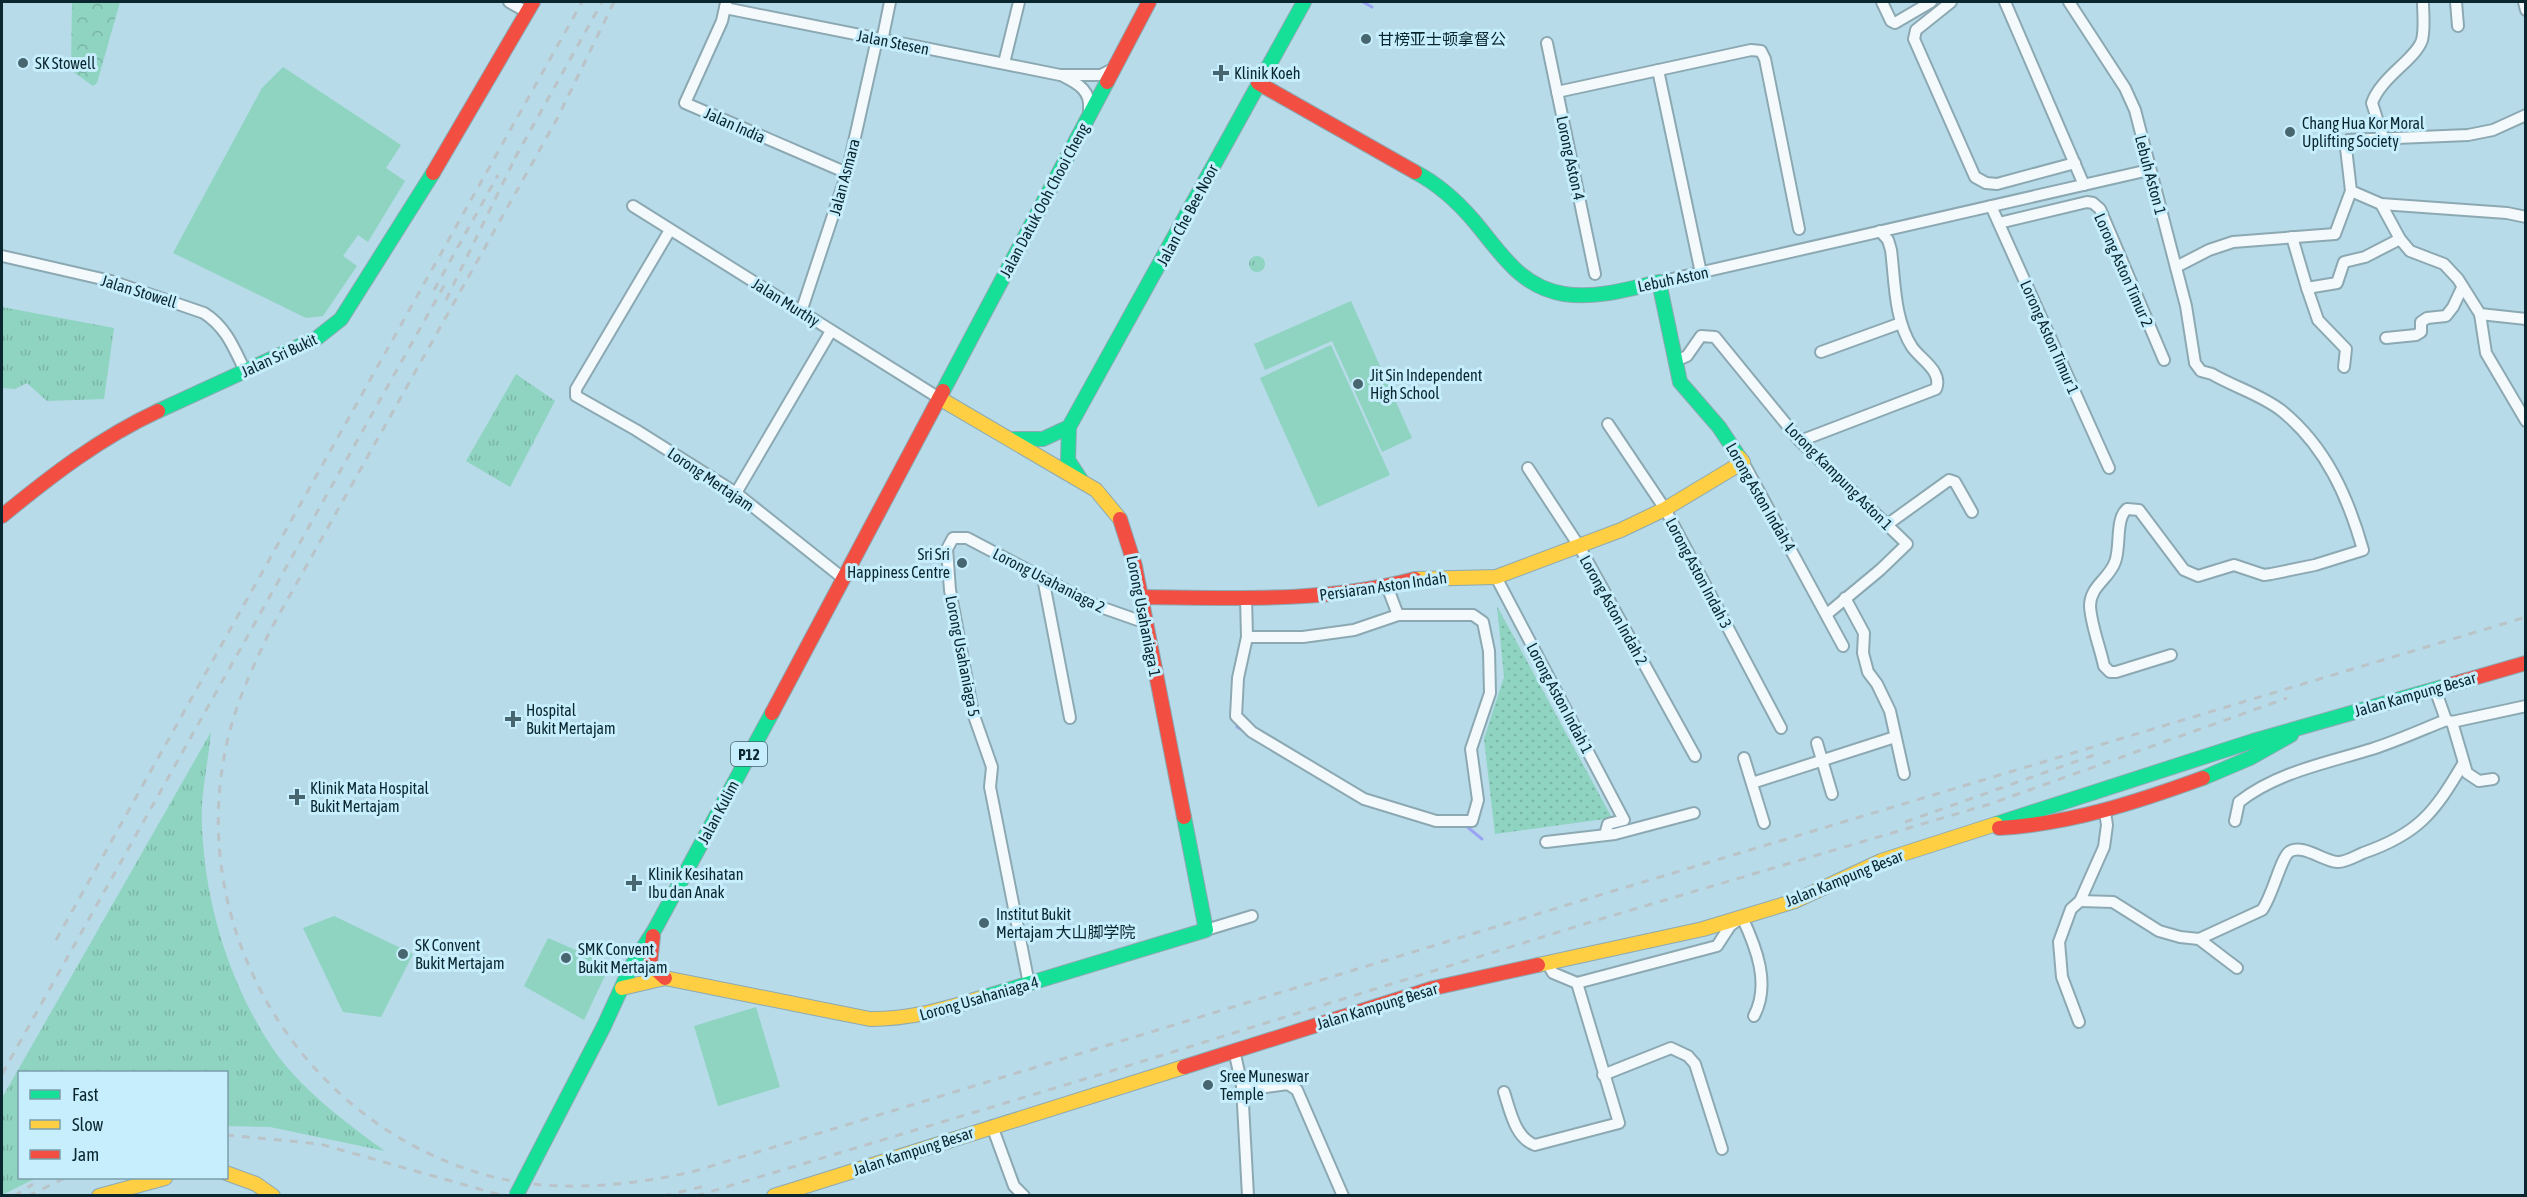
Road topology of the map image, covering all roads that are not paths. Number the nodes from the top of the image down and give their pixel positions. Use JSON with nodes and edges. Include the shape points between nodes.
{"nodes":[{"id":1,"x":509,"y":2,"type":"edge"},
{"id":2,"x":890,"y":2,"type":"edge"},
{"id":3,"x":1019,"y":2,"type":"edge"},
{"id":4,"x":1149,"y":2,"type":"edge"},
{"id":5,"x":1304,"y":2,"type":"edge"},
{"id":6,"x":1882,"y":2,"type":"edge"},
{"id":7,"x":1930,"y":2,"type":"edge"},
{"id":8,"x":1951,"y":2,"type":"edge"},
{"id":9,"x":2005,"y":2,"type":"edge"},
{"id":10,"x":2069,"y":2,"type":"edge"},
{"id":11,"x":2423,"y":2,"type":"edge"},
{"id":12,"x":2456,"y":2,"type":"edge"},
{"id":13,"x":2524,"y":2,"type":"edge"},
{"id":14,"x":726,"y":5,"type":"edge"},
{"id":15,"x":530,"y":7,"type":"edge"},
{"id":16,"x":2526,"y":10,"type":"edge"},
{"id":17,"x":2458,"y":26,"type":"dead end"},
{"id":18,"x":880,"y":40,"type":"junction"},
{"id":19,"x":1547,"y":43,"type":"dead end"},
{"id":20,"x":1004,"y":63,"type":"junction"},
{"id":21,"x":1113,"y":69,"type":"junction"},
{"id":22,"x":1658,"y":70,"type":"junction"},
{"id":23,"x":1060,"y":75,"type":"junction"},
{"id":24,"x":1258,"y":83,"type":"junction"},
{"id":25,"x":1557,"y":92,"type":"junction"},
{"id":26,"x":2526,"y":115,"type":"edge"},
{"id":27,"x":1088,"y":116,"type":"junction"},
{"id":28,"x":2383,"y":138,"type":"junction"},
{"id":29,"x":2074,"y":163,"type":"junction"},
{"id":30,"x":2149,"y":170,"type":"junction"},
{"id":31,"x":847,"y":173,"type":"junction"},
{"id":32,"x":2084,"y":185,"type":"junction"},
{"id":33,"x":2351,"y":191,"type":"junction"},
{"id":34,"x":2381,"y":204,"type":"junction"},
{"id":35,"x":633,"y":206,"type":"dead end"},
{"id":36,"x":1991,"y":206,"type":"junction"},
{"id":37,"x":2526,"y":217,"type":"edge"},
{"id":38,"x":1999,"y":223,"type":"junction"},
{"id":39,"x":1799,"y":229,"type":"dead end"},
{"id":40,"x":670,"y":230,"type":"junction"},
{"id":41,"x":1880,"y":231,"type":"junction"},
{"id":42,"x":2292,"y":237,"type":"junction"},
{"id":43,"x":2400,"y":239,"type":"junction"},
{"id":44,"x":2,"y":256,"type":"edge"},
{"id":45,"x":2176,"y":267,"type":"junction"},
{"id":46,"x":1701,"y":273,"type":"junction"},
{"id":47,"x":1595,"y":274,"type":"dead end"},
{"id":48,"x":1659,"y":282,"type":"junction"},
{"id":49,"x":2307,"y":288,"type":"junction"},
{"id":50,"x":2462,"y":288,"type":"junction"},
{"id":51,"x":801,"y":312,"type":"junction"},
{"id":52,"x":2480,"y":314,"type":"junction"},
{"id":53,"x":2526,"y":319,"type":"edge"},
{"id":54,"x":1901,"y":323,"type":"junction"},
{"id":55,"x":831,"y":331,"type":"junction"},
{"id":56,"x":2386,"y":338,"type":"dead end"},
{"id":57,"x":1821,"y":352,"type":"dead end"},
{"id":58,"x":2164,"y":360,"type":"dead end"},
{"id":59,"x":1676,"y":361,"type":"junction"},
{"id":60,"x":2344,"y":367,"type":"dead end"},
{"id":61,"x":245,"y":371,"type":"junction"},
{"id":62,"x":939,"y":398,"type":"junction"},
{"id":63,"x":2526,"y":421,"type":"edge"},
{"id":64,"x":1608,"y":424,"type":"dead end"},
{"id":65,"x":1069,"y":427,"type":"junction"},
{"id":66,"x":1004,"y":437,"type":"junction"},
{"id":67,"x":1800,"y":441,"type":"junction"},
{"id":68,"x":1743,"y":462,"type":"junction"},
{"id":69,"x":1528,"y":468,"type":"dead end"},
{"id":70,"x":2109,"y":468,"type":"dead end"},
{"id":71,"x":1084,"y":484,"type":"junction"},
{"id":72,"x":736,"y":493,"type":"junction"},
{"id":73,"x":1665,"y":509,"type":"junction"},
{"id":74,"x":1972,"y":512,"type":"dead end"},
{"id":75,"x":2,"y":516,"type":"edge"},
{"id":76,"x":1888,"y":524,"type":"junction"},
{"id":77,"x":953,"y":538,"type":"joint"},
{"id":78,"x":1579,"y":546,"type":"junction"},
{"id":79,"x":1496,"y":577,"type":"junction"},
{"id":80,"x":1043,"y":578,"type":"junction"},
{"id":81,"x":844,"y":579,"type":"junction"},
{"id":82,"x":1387,"y":586,"type":"junction"},
{"id":83,"x":1141,"y":597,"type":"junction"},
{"id":84,"x":1246,"y":598,"type":"junction"},
{"id":85,"x":1845,"y":598,"type":"junction"},
{"id":86,"x":1827,"y":614,"type":"junction"},
{"id":87,"x":1398,"y":615,"type":"junction"},
{"id":88,"x":1146,"y":623,"type":"junction"},
{"id":89,"x":1247,"y":637,"type":"junction"},
{"id":90,"x":1843,"y":646,"type":"dead end"},
{"id":91,"x":2171,"y":655,"type":"dead end"},
{"id":92,"x":2526,"y":663,"type":"edge"},
{"id":93,"x":2435,"y":688,"type":"junction"},
{"id":94,"x":2526,"y":706,"type":"edge"},
{"id":95,"x":1070,"y":718,"type":"dead end"},
{"id":96,"x":2449,"y":721,"type":"junction"},
{"id":97,"x":2305,"y":726,"type":"junction"},
{"id":98,"x":1781,"y":728,"type":"dead end"},
{"id":99,"x":1895,"y":737,"type":"junction"},
{"id":100,"x":1817,"y":743,"type":"dead end"},
{"id":101,"x":1695,"y":756,"type":"dead end"},
{"id":102,"x":1744,"y":758,"type":"dead end"},
{"id":103,"x":1823,"y":762,"type":"junction"},
{"id":104,"x":2463,"y":764,"type":"junction"},
{"id":105,"x":1904,"y":774,"type":"dead end"},
{"id":106,"x":2493,"y":778,"type":"dead end"},
{"id":107,"x":1752,"y":783,"type":"junction"},
{"id":108,"x":1832,"y":794,"type":"dead end"},
{"id":109,"x":2105,"y":812,"type":"junction"},
{"id":110,"x":1694,"y":813,"type":"dead end"},
{"id":111,"x":2235,"y":820,"type":"dead end"},
{"id":112,"x":1764,"y":822,"type":"dead end"},
{"id":113,"x":1981,"y":828,"type":"junction"},
{"id":114,"x":1605,"y":835,"type":"junction"},
{"id":115,"x":1546,"y":842,"type":"dead end"},
{"id":116,"x":2080,"y":901,"type":"junction"},
{"id":117,"x":1252,"y":916,"type":"dead end"},
{"id":118,"x":1742,"y":917,"type":"junction"},
{"id":119,"x":655,"y":929,"type":"junction"},
{"id":120,"x":1206,"y":930,"type":"junction"},
{"id":121,"x":2199,"y":939,"type":"junction"},
{"id":122,"x":1546,"y":963,"type":"junction"},
{"id":123,"x":2236,"y":968,"type":"dead end"},
{"id":124,"x":665,"y":978,"type":"junction"},
{"id":125,"x":1578,"y":983,"type":"junction"},
{"id":126,"x":1029,"y":984,"type":"junction"},
{"id":127,"x":622,"y":988,"type":"junction"},
{"id":128,"x":1754,"y":1016,"type":"dead end"},
{"id":129,"x":2079,"y":1022,"type":"dead end"},
{"id":130,"x":1234,"y":1050,"type":"junction"},
{"id":131,"x":1603,"y":1075,"type":"junction"},
{"id":132,"x":1242,"y":1086,"type":"junction"},
{"id":133,"x":1504,"y":1092,"type":"dead end"},
{"id":134,"x":992,"y":1126,"type":"junction"},
{"id":135,"x":1722,"y":1149,"type":"dead end"},
{"id":136,"x":228,"y":1174,"type":"edge"},
{"id":137,"x":161,"y":1179,"type":"edge"},
{"id":138,"x":99,"y":1196,"type":"edge"},
{"id":139,"x":273,"y":1196,"type":"edge"},
{"id":140,"x":516,"y":1196,"type":"edge"},
{"id":141,"x":774,"y":1196,"type":"edge"},
{"id":142,"x":1024,"y":1196,"type":"edge"},
{"id":143,"x":1248,"y":1196,"type":"edge"},
{"id":144,"x":1343,"y":1196,"type":"edge"}],
"edges":[{"from":1,"to":15,"type":"street","name":"Jalan Sri Bukit"},
{"from":2,"to":18,"type":"street","name":"Jalan Asmara"},
{"from":3,"to":20,"type":"street"},
{"from":4,"to":21,"type":"street","name":"Jalan Datuk Ooh Chooi Cheng"},
{"from":5,"to":24,"type":"street","name":"Jalan Che Bee Noor"},
{"from":6,"to":7,"type":"street","via":[[1895,23]]},
{"from":8,"to":29,"type":"street","via":[[1917,30],[1914,39],[1976,177],[1997,184]]},
{"from":9,"to":29,"type":"street"},
{"from":10,"to":30,"type":"street","name":"Lebuh Aston 1","via":[[2126,88]]},
{"from":11,"to":28,"type":"street","via":[[2421,40],[2416,50],[2392,73],[2372,103]]},
{"from":12,"to":17,"type":"street"},
{"from":13,"to":16,"type":"street"},
{"from":14,"to":18,"type":"street","name":"Jalan Stesen"},
{"from":14,"to":31,"type":"street","name":"Jalan India","via":[[685,103]]},
{"from":15,"to":61,"type":"street","name":"Jalan Sri Bukit","via":[[400,229],[341,319],[317,338]]},
{"from":18,"to":20,"type":"street","name":"Jalan Stesen"},
{"from":18,"to":31,"type":"street","name":"Jalan Asmara"},
{"from":19,"to":25,"type":"street","name":"Lorong Aston 4"},
{"from":20,"to":23,"type":"street","name":"Jalan Stesen"},
{"from":21,"to":23,"type":"street","name":"Jalan Stesen","via":[[1101,75]]},
{"from":21,"to":27,"type":"street","name":"Jalan Datuk Ooh Chooi Cheng"},
{"from":22,"to":25,"type":"street"},
{"from":22,"to":39,"type":"street","via":[[1761,51]]},
{"from":22,"to":46,"type":"street"},
{"from":23,"to":27,"type":"street","name":"Jalan Stesen","via":[[1077,83],[1087,94]]},
{"from":24,"to":48,"type":"street","name":"Lebuh Aston","via":[[1437,184],[1473,220],[1508,266],[1535,286],[1565,294],[1604,294]]},
{"from":24,"to":65,"type":"street","name":"Jalan Che Bee Noor"},
{"from":25,"to":47,"type":"street","name":"Lorong Aston 4"},
{"from":26,"to":28,"type":"street","via":[[2493,130],[2468,135]]},
{"from":27,"to":62,"type":"street","name":"Jalan Datuk Ooh Chooi Cheng"},
{"from":28,"to":33,"type":"street","via":[[2346,143]]},
{"from":29,"to":32,"type":"street"},
{"from":30,"to":32,"type":"street","name":"Lebuh Aston"},
{"from":30,"to":45,"type":"street","name":"Lebuh Aston 1"},
{"from":31,"to":51,"type":"street","name":"Jalan Asmara"},
{"from":32,"to":36,"type":"street","name":"Lebuh Aston"},
{"from":33,"to":34,"type":"street"},
{"from":33,"to":42,"type":"street","via":[[2335,234]]},
{"from":34,"to":37,"type":"street"},
{"from":34,"to":43,"type":"street"},
{"from":35,"to":40,"type":"street","name":"Jalan Murthy"},
{"from":36,"to":38,"type":"street","name":"Lorong Aston Timur 1"},
{"from":36,"to":41,"type":"street","name":"Lebuh Aston"},
{"from":38,"to":58,"type":"street","name":"Lorong Aston Timur 2","via":[[2093,203],[2100,209]]},
{"from":38,"to":70,"type":"street","name":"Lorong Aston Timur 1"},
{"from":40,"to":51,"type":"street","name":"Jalan Murthy"},
{"from":40,"to":72,"type":"street","name":"Lorong Mertajam","via":[[576,388],[576,396]]},
{"from":41,"to":46,"type":"street","name":"Lebuh Aston"},
{"from":41,"to":54,"type":"street","via":[[1891,250]]},
{"from":42,"to":45,"type":"street","via":[[2233,243]]},
{"from":42,"to":49,"type":"street"},
{"from":43,"to":49,"type":"street","via":[[2365,257],[2344,262],[2337,283]]},
{"from":43,"to":50,"type":"street","via":[[2410,251],[2444,264]]},
{"from":44,"to":61,"type":"street","name":"Jalan Stowell","via":[[111,281],[204,313],[227,334]]},
{"from":45,"to":91,"type":"street","name":"Lebuh Aston 1","via":[[2195,363],[2201,371],[2281,410],[2308,437],[2341,485],[2362,550],[2315,566],[2271,574],[2234,565],[2198,576],[2184,570],[2139,510],[2127,509],[2121,517],[2114,566],[2091,597],[2090,608],[2104,666],[2116,672]]},
{"from":46,"to":48,"type":"street","name":"Lebuh Aston"},
{"from":48,"to":59,"type":"street","name":"Lorong Aston Indah 4"},
{"from":49,"to":60,"type":"street","via":[[2318,320],[2346,349]]},
{"from":50,"to":52,"type":"street"},
{"from":50,"to":56,"type":"street","via":[[2446,316],[2427,318],[2416,335]]},
{"from":51,"to":55,"type":"street","name":"Jalan Murthy"},
{"from":52,"to":53,"type":"street"},
{"from":52,"to":63,"type":"street","via":[[2486,353]]},
{"from":54,"to":57,"type":"street"},
{"from":54,"to":67,"type":"street","via":[[1912,347],[1935,373],[1936,389]]},
{"from":55,"to":62,"type":"street","name":"Jalan Murthy"},
{"from":55,"to":72,"type":"street"},
{"from":59,"to":67,"type":"street","name":"Lorong Kampung Aston 1","via":[[1687,356],[1701,336],[1715,337]]},
{"from":59,"to":68,"type":"street","name":"Lorong Aston Indah 4","via":[[1680,382]]},
{"from":61,"to":75,"type":"street","name":"Jalan Sri Bukit","via":[[123,427],[68,462]]},
{"from":62,"to":66,"type":"street","name":"Lorong Usahaniaga 1"},
{"from":62,"to":81,"type":"street","name":"Jalan Kulim","number":"P12"},
{"from":64,"to":73,"type":"street","name":"Lorong Aston Indah 3"},
{"from":65,"to":66,"type":"street","via":[[1038,441]]},
{"from":65,"to":71,"type":"street","via":[[1068,460]]},
{"from":66,"to":71,"type":"street","name":"Lorong Usahaniaga 1"},
{"from":67,"to":76,"type":"street","name":"Lorong Kampung Aston 1","via":[[1864,506]]},
{"from":68,"to":73,"type":"street","name":"Persiaran Aston Indah"},
{"from":68,"to":86,"type":"street","name":"Lorong Aston Indah 4"},
{"from":69,"to":78,"type":"street","name":"Lorong Aston Indah 2"},
{"from":71,"to":83,"type":"street","name":"Lorong Usahaniaga 1","via":[[1108,500],[1124,524]]},
{"from":72,"to":81,"type":"street","name":"Lorong Mertajam"},
{"from":73,"to":78,"type":"street","name":"Persiaran Aston Indah"},
{"from":73,"to":98,"type":"street","name":"Lorong Aston Indah 3"},
{"from":74,"to":76,"type":"street","via":[[1949,480]]},
{"from":76,"to":85,"type":"street","name":"Lorong Kampung Aston 1","via":[[1907,544]]},
{"from":77,"to":80,"type":"street","name":"Lorong Usahaniaga 2","via":[[967,538]]},
{"from":77,"to":126,"type":"street","name":"Lorong Usahaniaga 5","via":[[947,549],[950,590],[973,713],[992,767],[990,787]]},
{"from":78,"to":79,"type":"street","name":"Persiaran Aston Indah"},
{"from":78,"to":101,"type":"street","name":"Lorong Aston Indah 2"},
{"from":79,"to":82,"type":"street","name":"Persiaran Aston Indah","via":[[1428,577]]},
{"from":79,"to":114,"type":"street","name":"Lorong Aston Indah 1","via":[[1624,820],[1608,824]]},
{"from":80,"to":88,"type":"street","name":"Lorong Usahaniaga 2","via":[[1092,604]]},
{"from":80,"to":95,"type":"street"},
{"from":81,"to":119,"type":"street","name":"Jalan Kulim","number":"P12"},
{"from":82,"to":84,"type":"street","name":"Persiaran Aston Indah","via":[[1291,599]]},
{"from":82,"to":87,"type":"street"},
{"from":83,"to":84,"type":"street","name":"Persiaran Aston Indah"},
{"from":83,"to":88,"type":"street","name":"Lorong Usahaniaga 1"},
{"from":84,"to":89,"type":"street"},
{"from":85,"to":86,"type":"street","name":"Lorong Kampung Aston 1"},
{"from":85,"to":99,"type":"street","via":[[1864,633],[1863,653],[1868,672],[1887,702]]},
{"from":86,"to":90,"type":"street","name":"Lorong Aston Indah 4"},
{"from":87,"to":89,"type":"street","via":[[1354,630],[1303,637]]},
{"from":87,"to":89,"type":"street","via":[[1473,615],[1483,622],[1489,651],[1490,693],[1471,749],[1478,800],[1472,821],[1436,821],[1364,799],[1252,732],[1236,716],[1238,678]]},
{"from":88,"to":120,"type":"street","name":"Lorong Usahaniaga 1"},
{"from":92,"to":93,"type":"street","name":"Jalan Kampung Besar"},
{"from":93,"to":96,"type":"street"},
{"from":93,"to":97,"type":"street","name":"Jalan Kampung Besar"},
{"from":94,"to":96,"type":"street"},
{"from":96,"to":104,"type":"street"},
{"from":96,"to":111,"type":"street","via":[[2258,787],[2239,802]]},
{"from":97,"to":109,"type":"street","name":"Jalan Kampung Besar","via":[[2258,756]]},
{"from":97,"to":113,"type":"street","name":"Jalan Kampung Besar"},
{"from":99,"to":103,"type":"street"},
{"from":99,"to":105,"type":"street"},
{"from":100,"to":103,"type":"street"},
{"from":102,"to":107,"type":"street"},
{"from":103,"to":107,"type":"street"},
{"from":103,"to":108,"type":"street"},
{"from":104,"to":106,"type":"street","via":[[2479,782]]},
{"from":104,"to":121,"type":"street","via":[[2427,819],[2397,840],[2338,862],[2292,850],[2285,856],[2262,910]]},
{"from":107,"to":112,"type":"street"},
{"from":109,"to":113,"type":"street","name":"Jalan Kampung Besar","via":[[2031,827]]},
{"from":109,"to":116,"type":"street","via":[[2104,847]]},
{"from":110,"to":114,"type":"street"},
{"from":113,"to":118,"type":"street","name":"Jalan Kampung Besar","via":[[1881,861],[1795,901]]},
{"from":114,"to":115,"type":"street"},
{"from":116,"to":121,"type":"street","via":[[2113,903],[2159,931]]},
{"from":116,"to":129,"type":"street","via":[[2071,909],[2059,942],[2062,977]]},
{"from":117,"to":120,"type":"street","name":"Lorong Usahaniaga 4"},
{"from":118,"to":122,"type":"street","name":"Jalan Kampung Besar"},
{"from":118,"to":125,"type":"street","via":[[1730,926],[1717,946]]},
{"from":118,"to":128,"type":"street","via":[[1760,964],[1759,1006]]},
{"from":119,"to":124,"type":"street","via":[[650,964]]},
{"from":119,"to":127,"type":"street","name":"Jalan Kulim","number":"P12"},
{"from":120,"to":126,"type":"street","name":"Lorong Usahaniaga 4"},
{"from":121,"to":123,"type":"street"},
{"from":122,"to":125,"type":"street","via":[[1553,973]]},
{"from":122,"to":130,"type":"street","name":"Jalan Kampung Besar","via":[[1434,988]]},
{"from":124,"to":126,"type":"street","name":"Lorong Usahaniaga 4","via":[[870,1018],[901,1019]]},
{"from":124,"to":127,"type":"street"},
{"from":125,"to":131,"type":"street"},
{"from":127,"to":140,"type":"street","name":"Jalan Kulim","number":"P12","bridge":true},
{"from":130,"to":132,"type":"street"},
{"from":130,"to":134,"type":"street","name":"Jalan Kampung Besar"},
{"from":131,"to":133,"type":"street","via":[[1618,1123],[1535,1145],[1526,1143],[1519,1134]]},
{"from":131,"to":135,"type":"street","via":[[1671,1048],[1688,1056],[1695,1064]]},
{"from":132,"to":143,"type":"street"},
{"from":132,"to":144,"type":"street","via":[[1251,1089],[1288,1083],[1297,1090]]},
{"from":134,"to":141,"type":"street","name":"Jalan Kampung Besar"},
{"from":134,"to":142,"type":"street","via":[[1014,1186]]},
{"from":136,"to":139,"type":"street","via":[[256,1184]]},
{"from":137,"to":138,"type":"street"}]}
